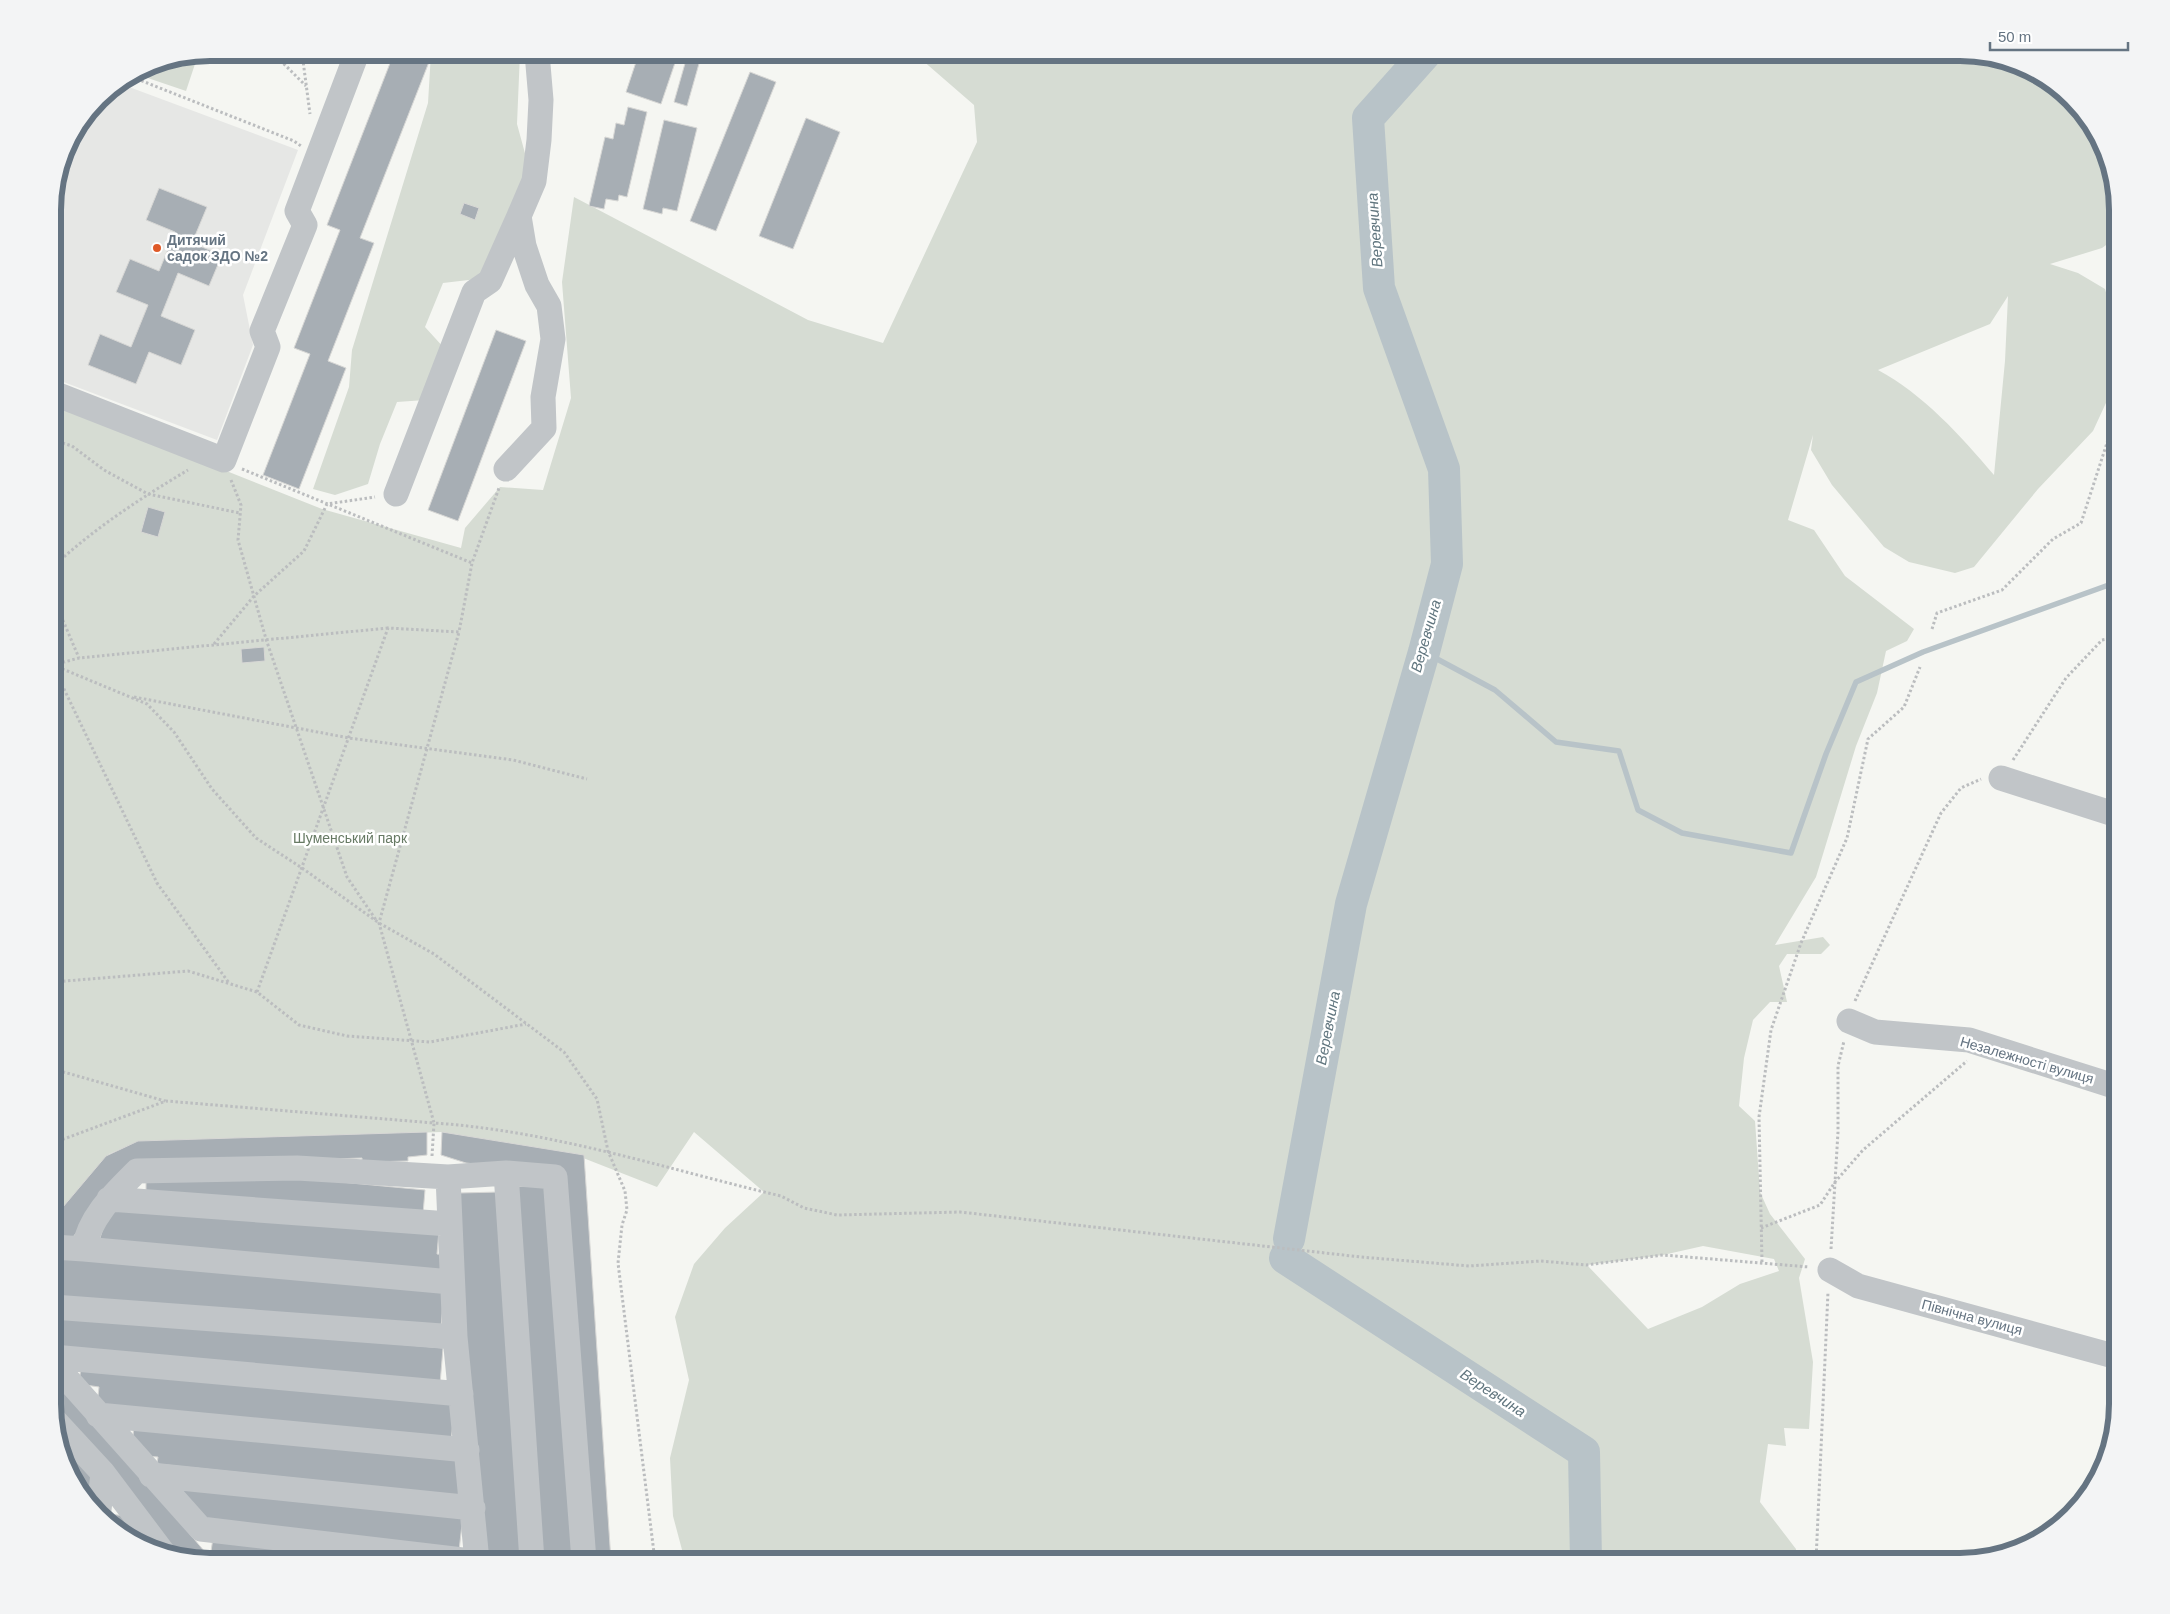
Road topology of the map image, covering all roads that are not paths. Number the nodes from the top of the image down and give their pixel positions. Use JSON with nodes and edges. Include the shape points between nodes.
{"nodes":[{"id":1,"x":354,"y":61,"type":"edge"},
{"id":2,"x":539,"y":61,"type":"edge"},
{"id":3,"x":519,"y":216,"type":"junction"},
{"id":4,"x":62,"y":397,"type":"edge"},
{"id":5,"x":506,"y":469,"type":"road end"},
{"id":6,"x":396,"y":494,"type":"road end"},
{"id":7,"x":2001,"y":778,"type":"road end"},
{"id":8,"x":2109,"y":812,"type":"edge"},
{"id":9,"x":1848,"y":1020,"type":"road end"},
{"id":10,"x":2109,"y":1084,"type":"edge"},
{"id":11,"x":506,"y":1173,"type":"junction"},
{"id":12,"x":440,"y":1176,"type":"junction"},
{"id":13,"x":109,"y":1199,"type":"junction"},
{"id":14,"x":449,"y":1224,"type":"junction"},
{"id":15,"x":62,"y":1248,"type":"edge"},
{"id":16,"x":84,"y":1249,"type":"junction"},
{"id":17,"x":1830,"y":1270,"type":"road end"},
{"id":18,"x":451,"y":1282,"type":"junction"},
{"id":19,"x":62,"y":1308,"type":"edge"},
{"id":20,"x":455,"y":1337,"type":"junction"},
{"id":21,"x":2109,"y":1356,"type":"edge"},
{"id":22,"x":62,"y":1358,"type":"edge"},
{"id":23,"x":62,"y":1373,"type":"edge"},
{"id":24,"x":461,"y":1394,"type":"junction"},
{"id":25,"x":98,"y":1415,"type":"junction"},
{"id":26,"x":64,"y":1431,"type":"edge"},
{"id":27,"x":467,"y":1450,"type":"junction"},
{"id":28,"x":103,"y":1473,"type":"junction"},
{"id":29,"x":151,"y":1475,"type":"junction"},
{"id":30,"x":100,"y":1504,"type":"edge"},
{"id":31,"x":473,"y":1508,"type":"junction"},
{"id":32,"x":155,"y":1542,"type":"edge"},
{"id":33,"x":397,"y":1553,"type":"edge"},
{"id":34,"x":476,"y":1553,"type":"edge"},
{"id":35,"x":531,"y":1553,"type":"edge"},
{"id":36,"x":583,"y":1553,"type":"edge"}],
"edges":[{"from":1,"to":4,"type":"street","via":[[297,210],[305,225],[262,331],[268,347],[217,458]]},
{"from":2,"to":3,"type":"street","via":[[541,100],[534,181]]},
{"from":3,"to":5,"type":"street","via":[[524,246],[549,306],[553,339],[543,397],[544,428]]},
{"from":3,"to":6,"type":"street","via":[[490,281],[474,292]]},
{"from":7,"to":8,"type":"street"},
{"from":9,"to":10,"type":"street","name":"Незалежності вулиця","via":[[1875,1032],[1969,1040]]},
{"from":11,"to":12,"type":"street"},
{"from":11,"to":35,"type":"street"},
{"from":11,"to":36,"type":"street","via":[[556,1177]]},
{"from":12,"to":13,"type":"street","via":[[297,1168],[137,1171]]},
{"from":12,"to":14,"type":"street"},
{"from":13,"to":14,"type":"street"},
{"from":13,"to":16,"type":"street","via":[[86,1237]]},
{"from":14,"to":18,"type":"street"},
{"from":15,"to":16,"type":"street"},
{"from":16,"to":18,"type":"street"},
{"from":17,"to":21,"type":"street","name":"Північна вулиця","via":[[1858,1286]]},
{"from":18,"to":20,"type":"street"},
{"from":19,"to":20,"type":"street"},
{"from":20,"to":24,"type":"street"},
{"from":22,"to":24,"type":"street"},
{"from":23,"to":25,"type":"street"},
{"from":24,"to":27,"type":"street"},
{"from":25,"to":27,"type":"street"},
{"from":25,"to":29,"type":"street"},
{"from":26,"to":28,"type":"street"},
{"from":27,"to":31,"type":"street"},
{"from":28,"to":30,"type":"street"},
{"from":28,"to":32,"type":"street"},
{"from":29,"to":31,"type":"street"},
{"from":29,"to":33,"type":"street","via":[[201,1529]]},
{"from":31,"to":34,"type":"street"}]}
